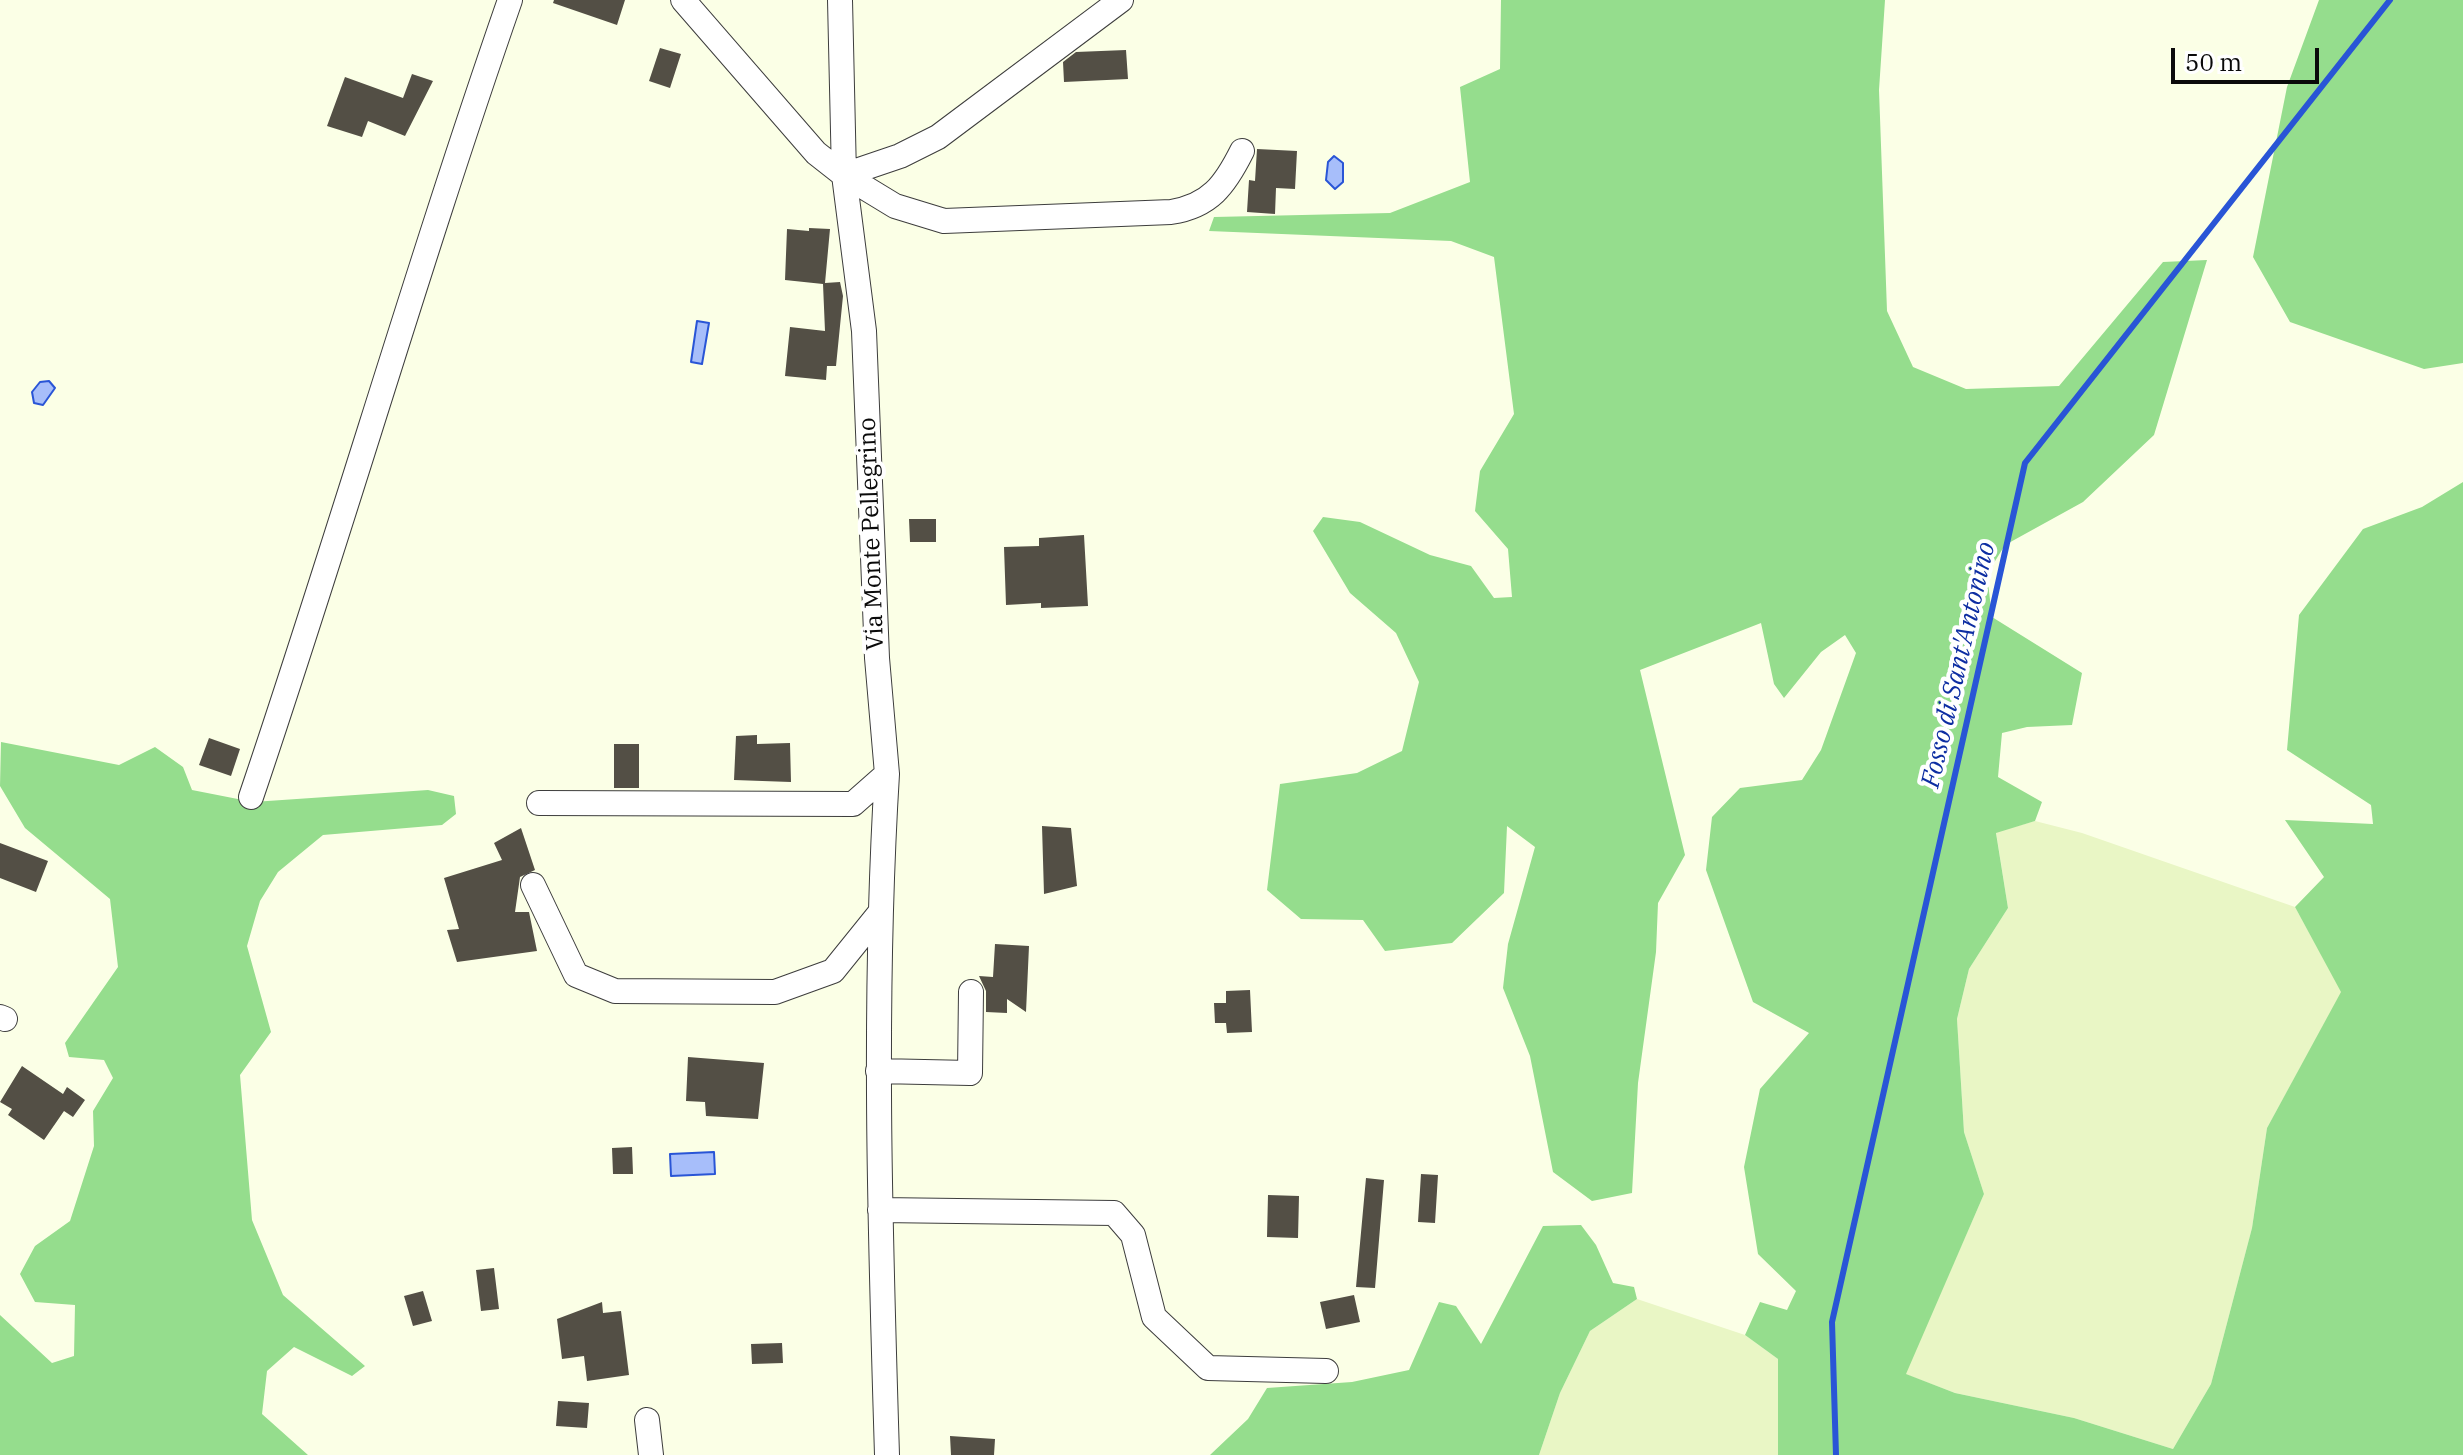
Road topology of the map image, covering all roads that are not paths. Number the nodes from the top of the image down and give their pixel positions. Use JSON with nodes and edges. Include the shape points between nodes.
{"nodes":[{"id":1,"x":510,"y":0,"type":"edge"},
{"id":2,"x":683,"y":0,"type":"edge"},
{"id":3,"x":840,"y":0,"type":"edge"},
{"id":4,"x":1121,"y":0,"type":"edge"},
{"id":5,"x":1242,"y":151,"type":"dead end"},
{"id":6,"x":844,"y":175,"type":"junction"},
{"id":7,"x":887,"y":774,"type":"junction"},
{"id":8,"x":251,"y":797,"type":"dead end"},
{"id":9,"x":539,"y":803,"type":"dead end"},
{"id":10,"x":533,"y":885,"type":"dead end"},
{"id":11,"x":879,"y":914,"type":"junction"},
{"id":12,"x":971,"y":992,"type":"dead end"},
{"id":13,"x":878,"y":1071,"type":"junction"},
{"id":14,"x":880,"y":1210,"type":"junction"},
{"id":15,"x":1326,"y":1371,"type":"dead end"},
{"id":16,"x":647,"y":1420,"type":"dead end"},
{"id":17,"x":651,"y":1455,"type":"edge"},
{"id":18,"x":887,"y":1455,"type":"edge"}],
"edges":[{"from":1,"to":8,"type":"street","via":[[437,209],[316,607]]},
{"from":2,"to":6,"type":"street","via":[[816,153]]},
{"from":3,"to":6,"type":"street","name":"Via Monte Pellegrino"},
{"from":4,"to":6,"type":"street","via":[[938,137]]},
{"from":5,"to":6,"type":"street","via":[[1208,201],[1171,212],[944,221],[895,206]]},
{"from":6,"to":7,"type":"street","name":"Via Monte Pellegrino","via":[[864,331]]},
{"from":7,"to":9,"type":"street","via":[[853,804]]},
{"from":7,"to":11,"type":"street","name":"Via Monte Pellegrino"},
{"from":10,"to":11,"type":"street","via":[[576,975],[615,991],[775,992],[833,971]]},
{"from":11,"to":13,"type":"street","name":"Via Monte Pellegrino"},
{"from":12,"to":13,"type":"street","via":[[970,1073]]},
{"from":13,"to":14,"type":"street","name":"Via Monte Pellegrino"},
{"from":14,"to":15,"type":"street","via":[[1114,1213],[1133,1235],[1154,1317],[1208,1368]]},
{"from":14,"to":18,"type":"street","name":"Via Monte Pellegrino"},
{"from":16,"to":17,"type":"street"}]}
